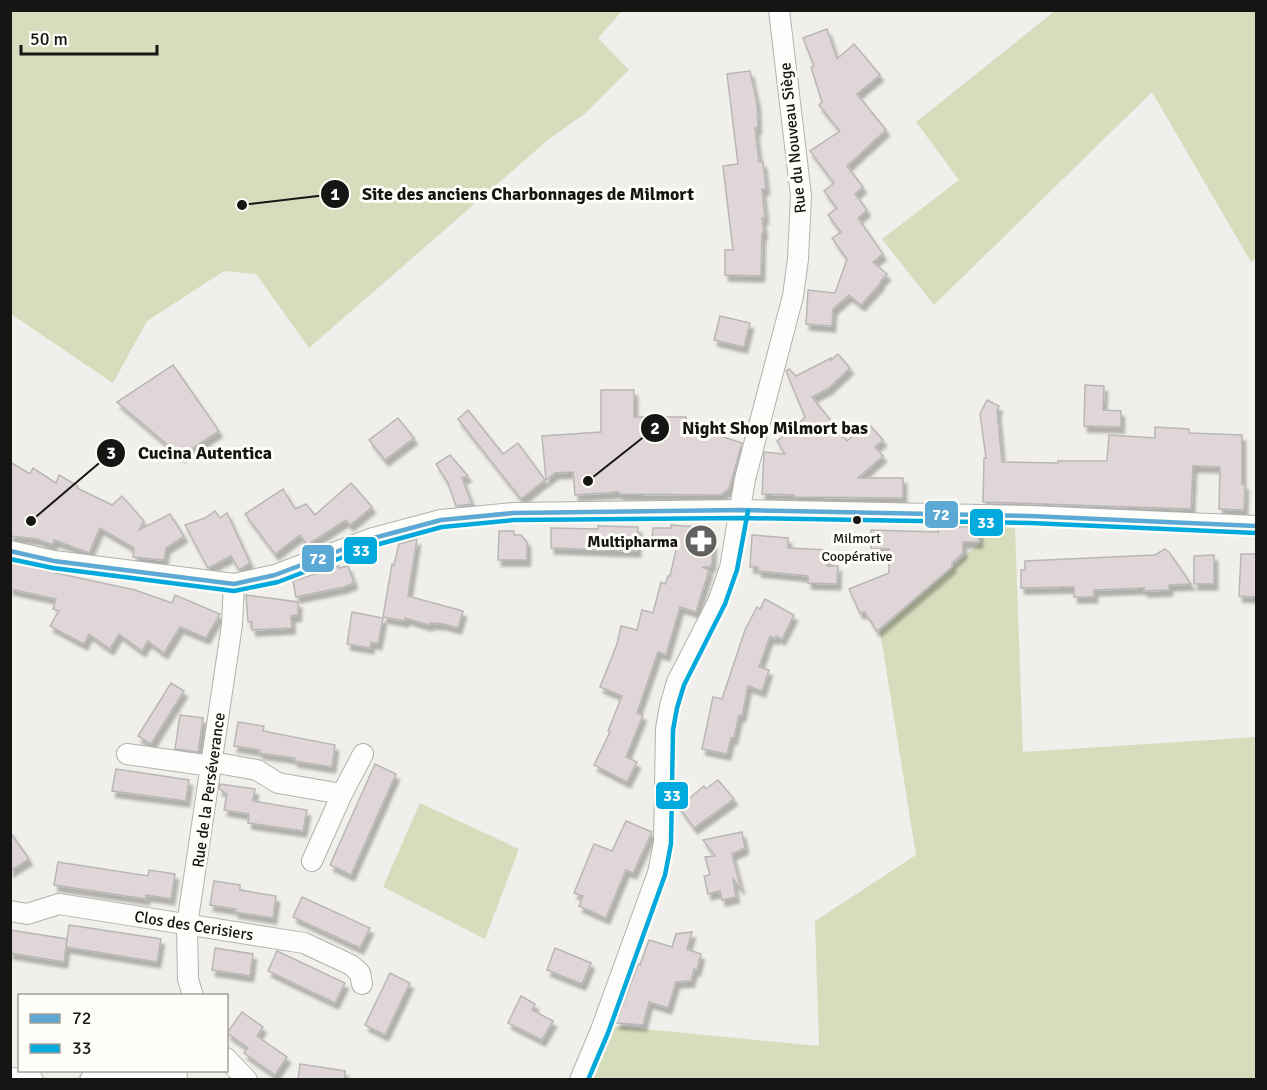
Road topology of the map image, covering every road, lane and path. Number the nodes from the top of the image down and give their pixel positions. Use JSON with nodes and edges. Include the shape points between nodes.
{"nodes":[{"id":1,"x":779,"y":10,"type":"edge"},
{"id":2,"x":741,"y":510,"type":"junction"},
{"id":3,"x":1257,"y":526,"type":"edge"},
{"id":4,"x":10,"y":551,"type":"edge"},
{"id":5,"x":234,"y":584,"type":"junction"},
{"id":6,"x":127,"y":754,"type":"dead end"},
{"id":7,"x":363,"y":754,"type":"dead end"},
{"id":8,"x":211,"y":764,"type":"junction"},
{"id":9,"x":342,"y":794,"type":"junction"},
{"id":10,"x":312,"y":861,"type":"dead end"},
{"id":11,"x":10,"y":911,"type":"edge"},
{"id":12,"x":188,"y":925,"type":"junction"},
{"id":13,"x":362,"y":984,"type":"dead end"},
{"id":14,"x":192,"y":994,"type":"edge"},
{"id":15,"x":228,"y":1060,"type":"edge"},
{"id":16,"x":10,"y":1077,"type":"edge"},
{"id":17,"x":177,"y":1077,"type":"dead end"},
{"id":18,"x":33,"y":1080,"type":"edge"},
{"id":19,"x":90,"y":1080,"type":"edge"},
{"id":20,"x":247,"y":1080,"type":"edge"},
{"id":21,"x":580,"y":1080,"type":"edge"}],
"edges":[{"from":1,"to":2,"type":"street","name":"Rue du Nouveau Siège","via":[[801,224],[790,308],[745,479]]},
{"from":2,"to":3,"type":"street"},
{"from":2,"to":5,"type":"street","via":[[514,513],[441,520],[370,539],[275,575]]},
{"from":2,"to":21,"type":"street","name":"Rue du Nouveau Siège","via":[[730,568],[718,602],[676,682],[670,706],[664,843],[658,873]]},
{"from":4,"to":5,"type":"street","via":[[54,561]]},
{"from":5,"to":8,"type":"street","name":"Rue de la Perséverance","via":[[232,624]]},
{"from":6,"to":8,"type":"street"},
{"from":7,"to":9,"type":"street"},
{"from":8,"to":9,"type":"street","via":[[257,770],[278,783]]},
{"from":8,"to":12,"type":"street","name":"Rue de la Perséverance"},
{"from":9,"to":10,"type":"street"},
{"from":11,"to":12,"type":"street","name":"Clos des Cerisiers","via":[[27,914],[59,904]]},
{"from":12,"to":13,"type":"street","name":"Clos des Cerisiers","via":[[304,943],[351,965],[360,973]]},
{"from":12,"to":14,"type":"street","name":"Rue de la Perséverance"},
{"from":15,"to":20,"type":"street"},
{"from":16,"to":18,"type":"street"},
{"from":17,"to":19,"type":"street","via":[[96,1075]]}]}
